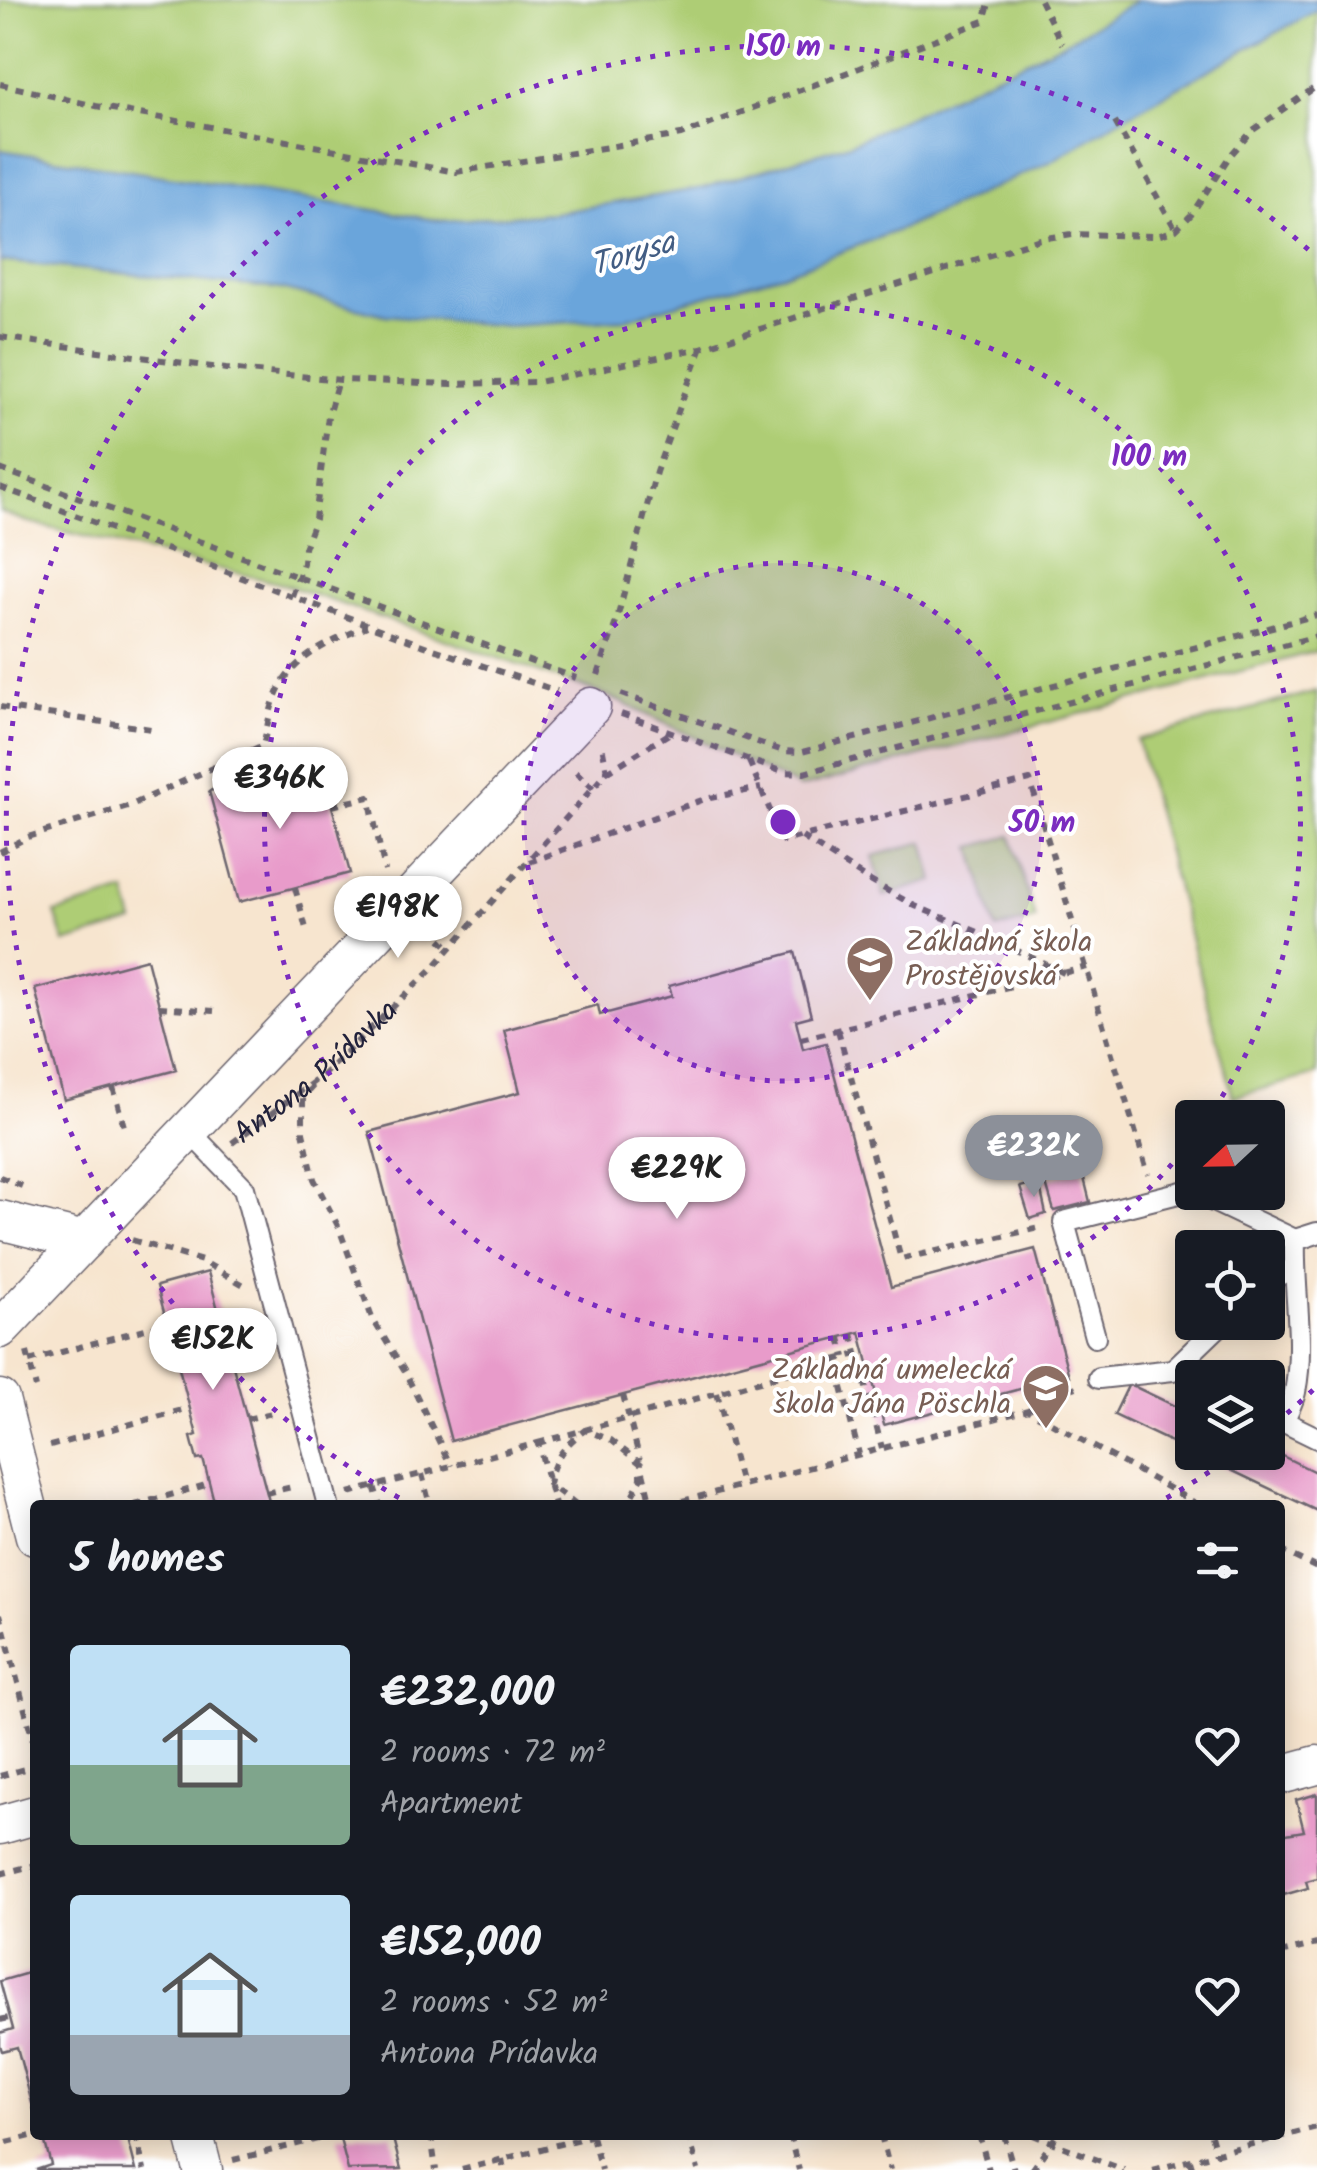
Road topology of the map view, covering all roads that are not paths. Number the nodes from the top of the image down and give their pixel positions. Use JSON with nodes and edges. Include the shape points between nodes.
{"nodes":[{"id":1,"x":592,"y":698,"type":"road end"},
{"id":2,"x":201,"y":1144,"type":"junction"},
{"id":3,"x":1175,"y":1195,"type":"edge"},
{"id":4,"x":1232,"y":1210,"type":"edge"},
{"id":5,"x":0,"y":1220,"type":"edge"},
{"id":6,"x":1317,"y":1233,"type":"edge"},
{"id":7,"x":1296,"y":1240,"type":"junction"},
{"id":8,"x":84,"y":1241,"type":"junction"},
{"id":9,"x":1294,"y":1268,"type":"junction"},
{"id":10,"x":1285,"y":1272,"type":"edge"},
{"id":11,"x":0,"y":1329,"type":"edge"},
{"id":12,"x":1095,"y":1337,"type":"dead end"},
{"id":13,"x":1209,"y":1340,"type":"edge"},
{"id":14,"x":1194,"y":1360,"type":"edge"},
{"id":15,"x":1175,"y":1374,"type":"edge"},
{"id":16,"x":1099,"y":1378,"type":"dead end"},
{"id":17,"x":7,"y":1382,"type":"edge"},
{"id":18,"x":1285,"y":1406,"type":"edge"},
{"id":19,"x":1285,"y":1423,"type":"edge"},
{"id":20,"x":1317,"y":1438,"type":"edge"},
{"id":21,"x":326,"y":1500,"type":"edge"},
{"id":22,"x":30,"y":1508,"type":"edge"},
{"id":23,"x":1317,"y":1766,"type":"edge"},
{"id":24,"x":1285,"y":1775,"type":"edge"},
{"id":25,"x":30,"y":1816,"type":"edge"},
{"id":26,"x":0,"y":1825,"type":"edge"},
{"id":27,"x":198,"y":2140,"type":"edge"},
{"id":28,"x":218,"y":2165,"type":"edge"}],
"edges":[{"from":1,"to":2,"type":"street","name":"Antona Prídavka","via":[[559,743],[394,916]]},
{"from":2,"to":8,"type":"street","name":"Antona Prídavka"},
{"from":2,"to":21,"type":"lane","name":"Antona Prídavka","via":[[244,1188]]},
{"from":3,"to":12,"type":"lane","via":[[1064,1222]]},
{"from":4,"to":7,"type":"lane"},
{"from":5,"to":8,"type":"street"},
{"from":6,"to":7,"type":"lane"},
{"from":7,"to":9,"type":"lane"},
{"from":8,"to":11,"type":"street","name":"Antona Prídavka"},
{"from":9,"to":10,"type":"lane"},
{"from":9,"to":18,"type":"lane","via":[[1299,1333],[1295,1394]]},
{"from":13,"to":14,"type":"lane"},
{"from":15,"to":16,"type":"lane"},
{"from":17,"to":22,"type":"street"},
{"from":19,"to":20,"type":"lane"},
{"from":23,"to":24,"type":"street"},
{"from":25,"to":26,"type":"street"},
{"from":27,"to":28,"type":"street"}]}
